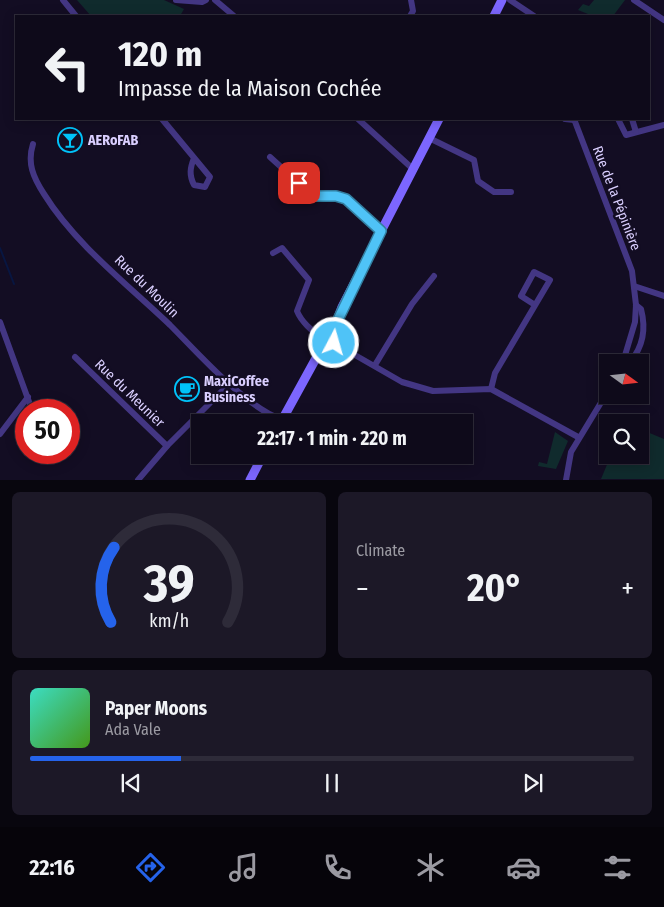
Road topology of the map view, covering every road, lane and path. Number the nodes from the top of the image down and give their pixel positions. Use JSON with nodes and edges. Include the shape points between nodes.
{"nodes":[{"id":1,"x":63,"y":0,"type":"edge"},
{"id":2,"x":176,"y":0,"type":"edge"},
{"id":3,"x":206,"y":0,"type":"edge"},
{"id":4,"x":215,"y":0,"type":"edge"},
{"id":5,"x":411,"y":0,"type":"edge"},
{"id":6,"x":502,"y":0,"type":"edge"},
{"id":7,"x":510,"y":0,"type":"edge"},
{"id":8,"x":634,"y":0,"type":"edge"},
{"id":9,"x":75,"y":15,"type":"edge"},
{"id":10,"x":233,"y":15,"type":"edge"},
{"id":11,"x":411,"y":15,"type":"edge"},
{"id":12,"x":494,"y":15,"type":"edge"},
{"id":13,"x":532,"y":15,"type":"edge"},
{"id":14,"x":664,"y":20,"type":"edge"},
{"id":15,"x":164,"y":120,"type":"edge"},
{"id":16,"x":359,"y":120,"type":"edge"},
{"id":17,"x":439,"y":120,"type":"edge"},
{"id":18,"x":574,"y":120,"type":"edge"},
{"id":19,"x":618,"y":120,"type":"edge"},
{"id":20,"x":632,"y":120,"type":"edge"},
{"id":21,"x":664,"y":127,"type":"edge"},
{"id":22,"x":636,"y":132,"type":"junction"},
{"id":23,"x":430,"y":138,"type":"junction"},
{"id":24,"x":33,"y":144,"type":"dead end"},
{"id":25,"x":194,"y":158,"type":"dead end"},
{"id":26,"x":270,"y":158,"type":"dead end"},
{"id":27,"x":414,"y":170,"type":"junction"},
{"id":28,"x":511,"y":192,"type":"dead end"},
{"id":29,"x":381,"y":231,"type":"junction"},
{"id":30,"x":273,"y":253,"type":"dead end"},
{"id":31,"x":434,"y":276,"type":"dead end"},
{"id":32,"x":634,"y":286,"type":"junction"},
{"id":33,"x":664,"y":296,"type":"edge"},
{"id":34,"x":535,"y":305,"type":"junction"},
{"id":35,"x":636,"y":305,"type":"junction"},
{"id":36,"x":0,"y":322,"type":"edge"},
{"id":37,"x":332,"y":333,"type":"junction"},
{"id":38,"x":323,"y":341,"type":"junction"},
{"id":39,"x":334,"y":343,"type":"junction"},
{"id":40,"x":626,"y":354,"type":"edge"},
{"id":41,"x":635,"y":354,"type":"edge"},
{"id":42,"x":75,"y":357,"type":"dead end"},
{"id":43,"x":376,"y":365,"type":"junction"},
{"id":44,"x":230,"y":383,"type":"junction"},
{"id":45,"x":491,"y":389,"type":"junction"},
{"id":46,"x":28,"y":397,"type":"joint"},
{"id":47,"x":600,"y":404,"type":"edge"},
{"id":48,"x":268,"y":414,"type":"edge"},
{"id":49,"x":286,"y":414,"type":"edge"},
{"id":50,"x":1,"y":429,"type":"edge"},
{"id":51,"x":578,"y":437,"type":"junction"},
{"id":52,"x":167,"y":446,"type":"junction"},
{"id":53,"x":258,"y":464,"type":"edge"},
{"id":54,"x":138,"y":480,"type":"edge"},
{"id":55,"x":250,"y":480,"type":"edge"},
{"id":56,"x":566,"y":480,"type":"edge"}],
"edges":[{"from":1,"to":9,"type":"street"},
{"from":2,"to":3,"type":"street"},
{"from":4,"to":10,"type":"street"},
{"from":5,"to":11,"type":"street"},
{"from":6,"to":12,"type":"main road"},
{"from":7,"to":13,"type":"street"},
{"from":8,"to":14,"type":"street"},
{"from":15,"to":25,"type":"street"},
{"from":16,"to":27,"type":"street"},
{"from":17,"to":23,"type":"main road"},
{"from":18,"to":32,"type":"street","name":"Rue de la Pépinière","via":[[632,271]]},
{"from":19,"to":22,"type":"street","via":[[626,136]]},
{"from":20,"to":22,"type":"street"},
{"from":21,"to":22,"type":"street"},
{"from":23,"to":27,"type":"main road"},
{"from":23,"to":28,"type":"street","via":[[474,160],[478,181],[494,192]]},
{"from":24,"to":44,"type":"street","name":"Rue du Moulin","via":[[31,169],[62,218]]},
{"from":26,"to":29,"type":"street","via":[[313,196],[346,199]]},
{"from":27,"to":29,"type":"main road"},
{"from":29,"to":37,"type":"main road"},
{"from":30,"to":38,"type":"street","via":[[282,248],[309,280],[297,311]]},
{"from":31,"to":43,"type":"street","via":[[412,304]]},
{"from":32,"to":33,"type":"street"},
{"from":32,"to":35,"type":"street","name":"Rue de la Pépinière"},
{"from":34,"to":34,"type":"street","via":[[520,296],[534,272],[550,280]]},
{"from":34,"to":45,"type":"street","via":[[495,373]]},
{"from":35,"to":40,"type":"street","name":"Rue de la Pépinière"},
{"from":35,"to":41,"type":"street","name":"Rue de la Pépinière","via":[[641,309],[644,330]]},
{"from":36,"to":46,"type":"street"},
{"from":37,"to":38,"type":"main road","via":[[327,332]]},
{"from":37,"to":39,"type":"main road"},
{"from":38,"to":39,"type":"main road","via":[[329,347]]},
{"from":38,"to":49,"type":"main road"},
{"from":39,"to":43,"type":"street"},
{"from":42,"to":52,"type":"street","name":"Rue du Meunier"},
{"from":43,"to":45,"type":"street","via":[[402,382],[433,390]]},
{"from":44,"to":48,"type":"street","name":"Rue du Moulin"},
{"from":44,"to":52,"type":"street","name":"Rue du Meunier"},
{"from":45,"to":51,"type":"street"},
{"from":46,"to":50,"type":"street"},
{"from":47,"to":51,"type":"street"},
{"from":51,"to":56,"type":"street","via":[[571,452]]},
{"from":52,"to":54,"type":"street","name":"Rue du Meunier"},
{"from":53,"to":55,"type":"main road"}]}
